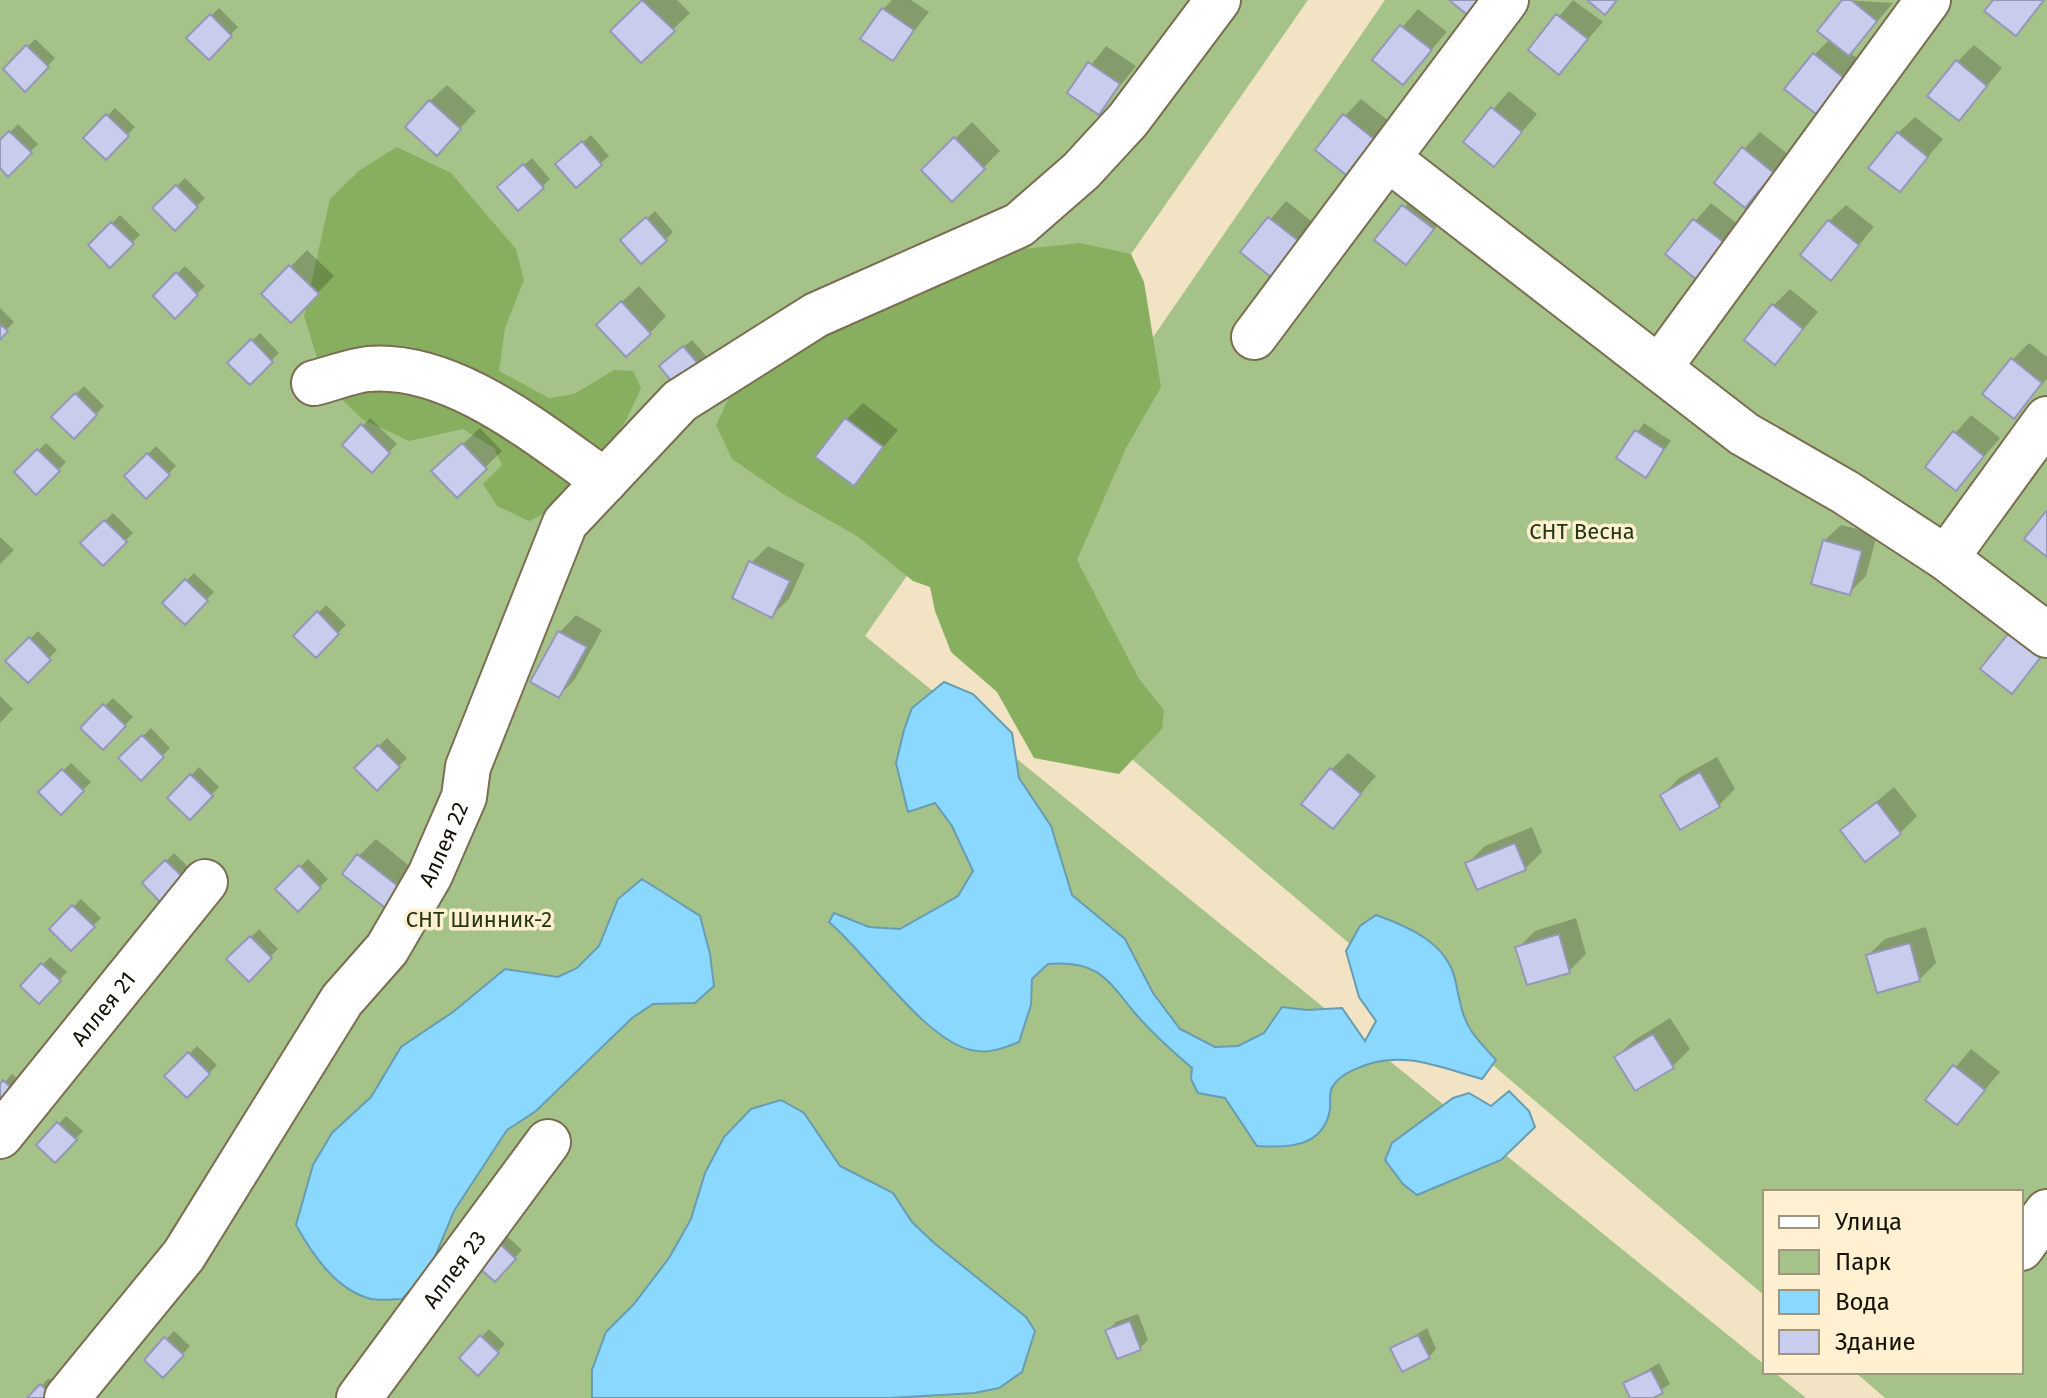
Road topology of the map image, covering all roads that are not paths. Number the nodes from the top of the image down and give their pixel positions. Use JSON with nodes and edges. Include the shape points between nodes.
{"nodes":[{"id":1,"x":1218,"y":0,"type":"edge"},
{"id":2,"x":1506,"y":0,"type":"edge"},
{"id":3,"x":1928,"y":0,"type":"edge"},
{"id":4,"x":1390,"y":160,"type":"junction"},
{"id":5,"x":1254,"y":337,"type":"dead end"},
{"id":6,"x":1659,"y":368,"type":"junction"},
{"id":7,"x":314,"y":383,"type":"dead end"},
{"id":8,"x":2047,"y":419,"type":"edge"},
{"id":9,"x":605,"y":481,"type":"junction"},
{"id":10,"x":1946,"y":558,"type":"junction"},
{"id":11,"x":2047,"y":635,"type":"edge"},
{"id":12,"x":205,"y":882,"type":"dead end"},
{"id":13,"x":0,"y":1136,"type":"edge"},
{"id":14,"x":548,"y":1142,"type":"dead end"},
{"id":15,"x":2047,"y":1212,"type":"edge"},
{"id":16,"x":2023,"y":1245,"type":"edge"},
{"id":17,"x":67,"y":1398,"type":"edge"},
{"id":18,"x":359,"y":1398,"type":"edge"}],
"edges":[{"from":1,"to":9,"type":"street","name":"Аллея 22","via":[[1128,120],[1081,171],[1019,225],[816,315],[680,401]]},
{"from":2,"to":4,"type":"street"},
{"from":3,"to":6,"type":"street"},
{"from":4,"to":5,"type":"street"},
{"from":4,"to":6,"type":"street"},
{"from":6,"to":10,"type":"street","via":[[1744,434]]},
{"from":7,"to":9,"type":"street","via":[[369,369],[438,378],[509,414]]},
{"from":8,"to":10,"type":"street"},
{"from":9,"to":17,"type":"street","name":"Аллея 22","via":[[565,523],[468,767],[464,797],[430,875],[387,949],[342,1000],[184,1255]]},
{"from":10,"to":11,"type":"street"},
{"from":12,"to":13,"type":"street","name":"Аллея 21"},
{"from":14,"to":18,"type":"street","name":"Аллея 23"},
{"from":15,"to":16,"type":"street"}]}
